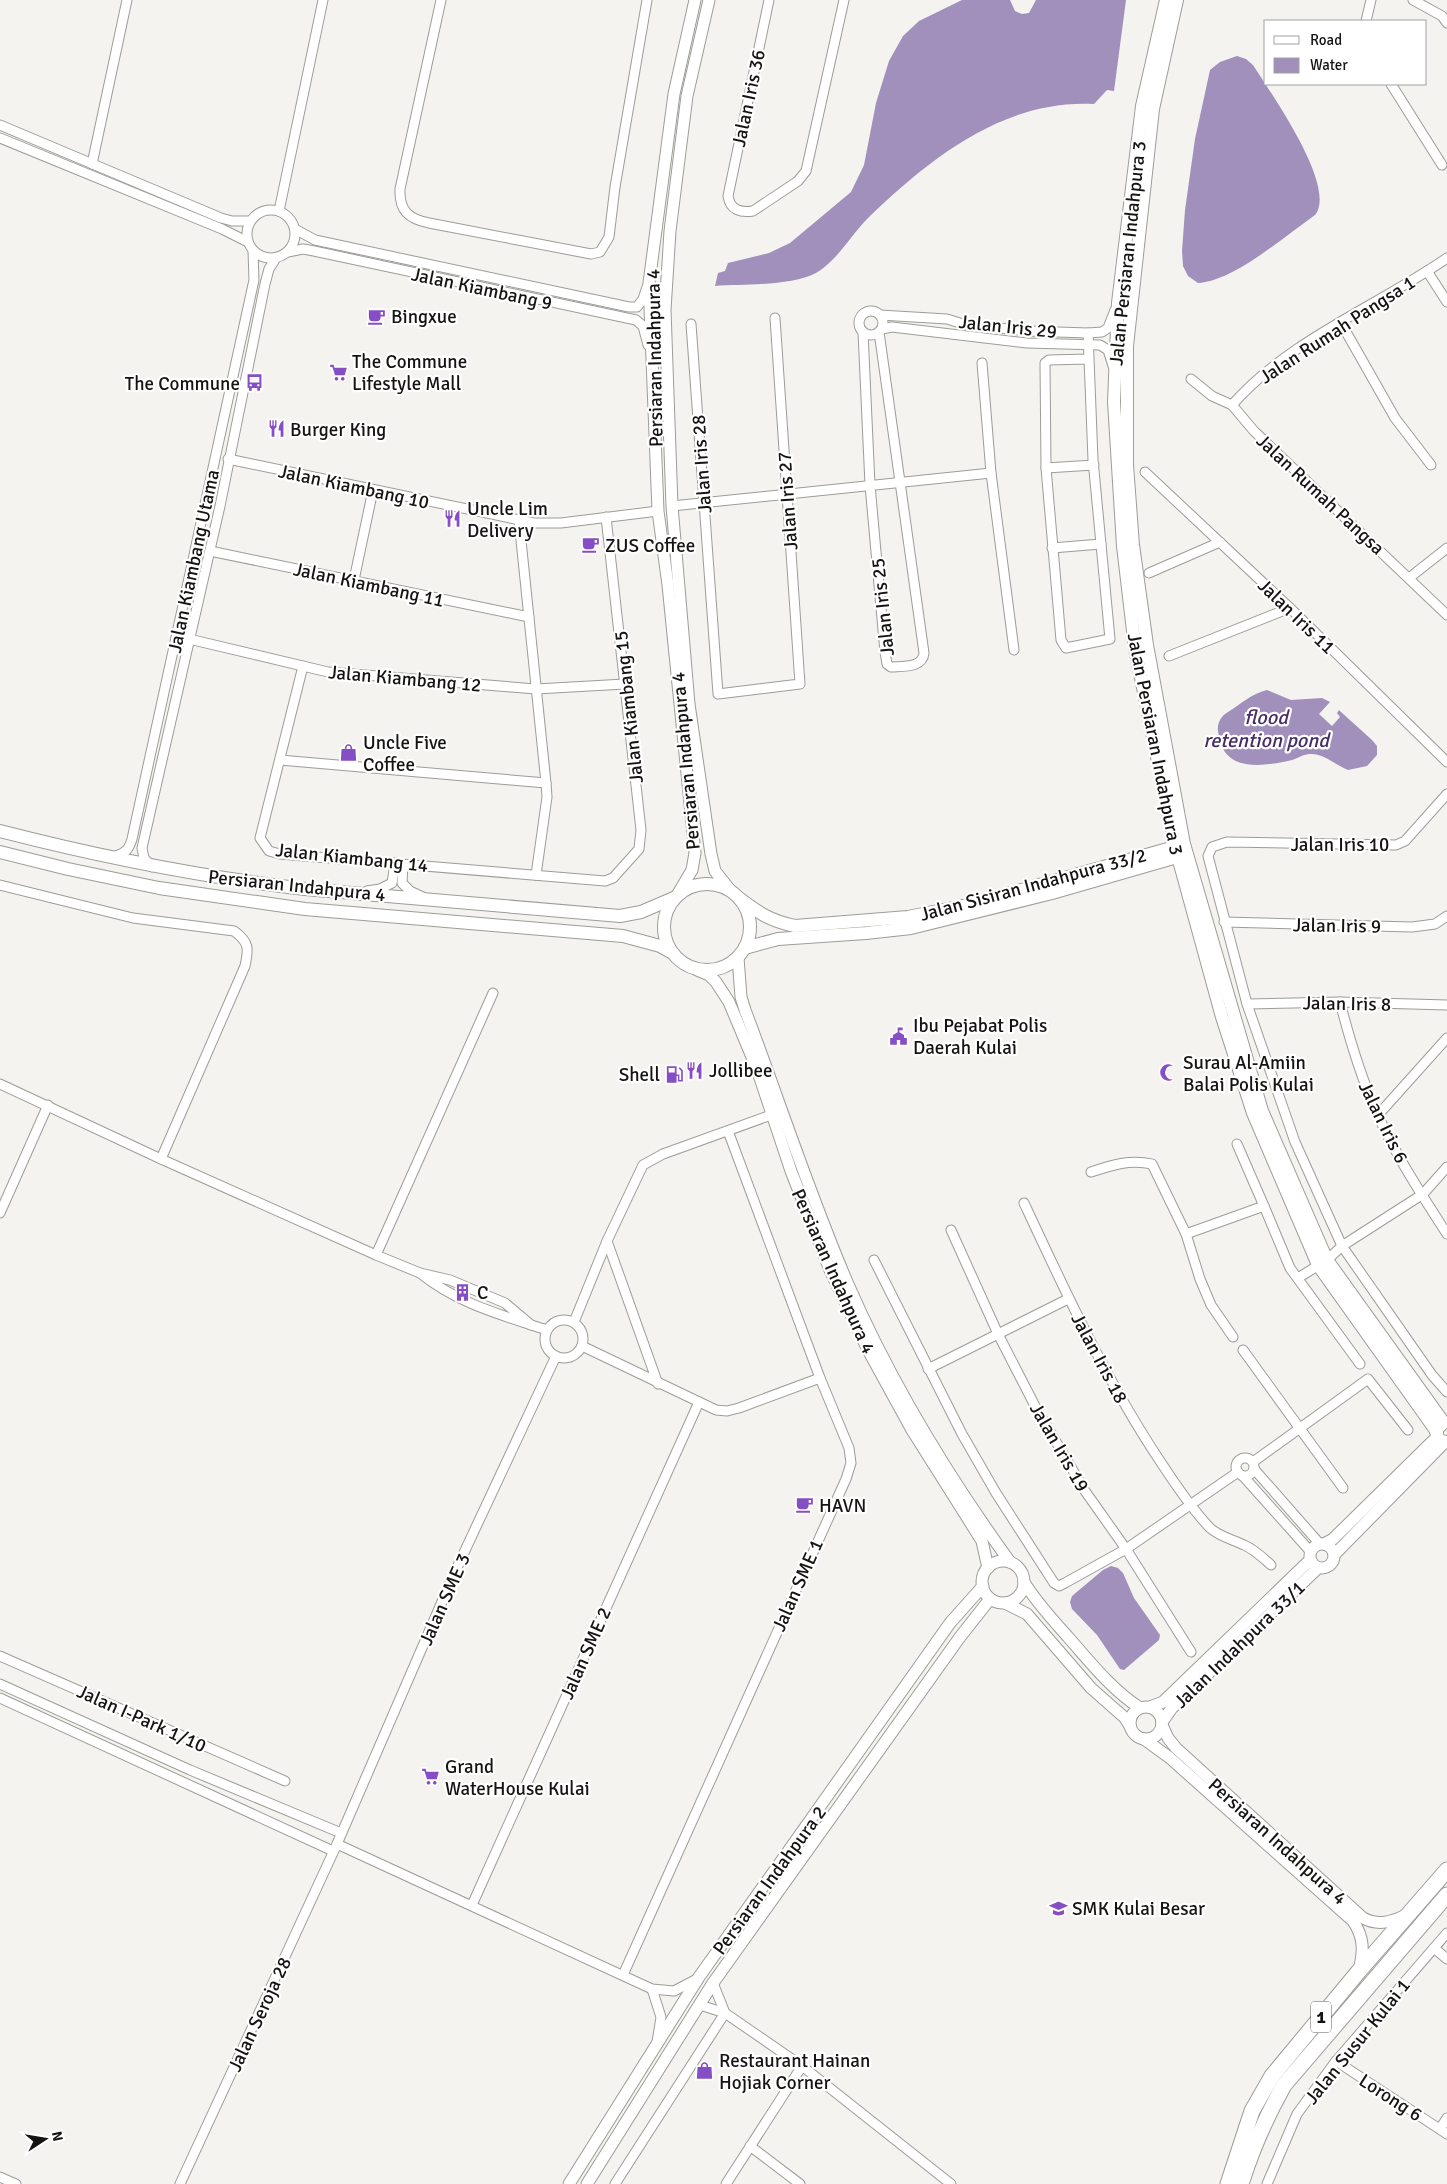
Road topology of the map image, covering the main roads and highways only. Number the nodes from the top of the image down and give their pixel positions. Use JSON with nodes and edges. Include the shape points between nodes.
{"nodes":[{"id":1,"x":1166,"y":0,"type":"edge"},
{"id":2,"x":1177,"y":0,"type":"edge"},
{"id":3,"x":0,"y":831,"type":"edge"},
{"id":4,"x":1181,"y":850,"type":"junction"},
{"id":5,"x":0,"y":852,"type":"edge"},
{"id":6,"x":734,"y":894,"type":"junction"},
{"id":7,"x":676,"y":897,"type":"junction"},
{"id":8,"x":671,"y":952,"type":"junction"},
{"id":9,"x":741,"y":953,"type":"junction"},
{"id":10,"x":1443,"y":1433,"type":"edge"},
{"id":11,"x":1447,"y":1870,"type":"edge"},
{"id":12,"x":1447,"y":1895,"type":"edge"},
{"id":13,"x":1228,"y":2184,"type":"edge"},
{"id":14,"x":1241,"y":2184,"type":"edge"}],
"edges":[{"from":1,"to":4,"type":"main road","name":"Jalan Persiaran Indahpura 3","via":[[1142,106],[1118,303],[1114,402],[1120,514],[1131,616]]},
{"from":2,"to":4,"type":"main road","name":"Jalan Persiaran Indahpura 3","via":[[1153,109],[1130,303],[1126,431],[1137,573]]},
{"from":3,"to":7,"type":"main road","name":"Persiaran Indahpura 4","via":[[152,867],[253,883],[355,893],[620,916],[641,912]]},
{"from":4,"to":6,"type":"main road","name":"Jalan Sisiran Indahpura 33/2","via":[[968,906],[908,917],[795,926],[762,916]]},
{"from":4,"to":9,"type":"main road","name":"Jalan Sisiran Indahpura 33/2","via":[[1052,894],[911,928],[778,939]]},
{"from":4,"to":10,"type":"main road","name":"Jalan Persiaran Indahpura 3","via":[[1222,1017],[1253,1113],[1322,1262]]},
{"from":5,"to":8,"type":"main road","via":[[159,888],[305,909],[623,936]]},
{"from":6,"to":7,"type":"main road","via":[[716,885],[702,884],[688,888]]},
{"from":6,"to":9,"type":"main road","via":[[746,909],[750,922],[749,935]]},
{"from":7,"to":8,"type":"main road","via":[[664,923],[665,938]]},
{"from":8,"to":9,"type":"main road","via":[[687,966],[712,971],[726,967]]},
{"from":11,"to":13,"type":"highway","number":"1","via":[[1272,2076],[1252,2111]]},
{"from":12,"to":14,"type":"highway","number":"1","via":[[1284,2085],[1267,2116]]}]}
